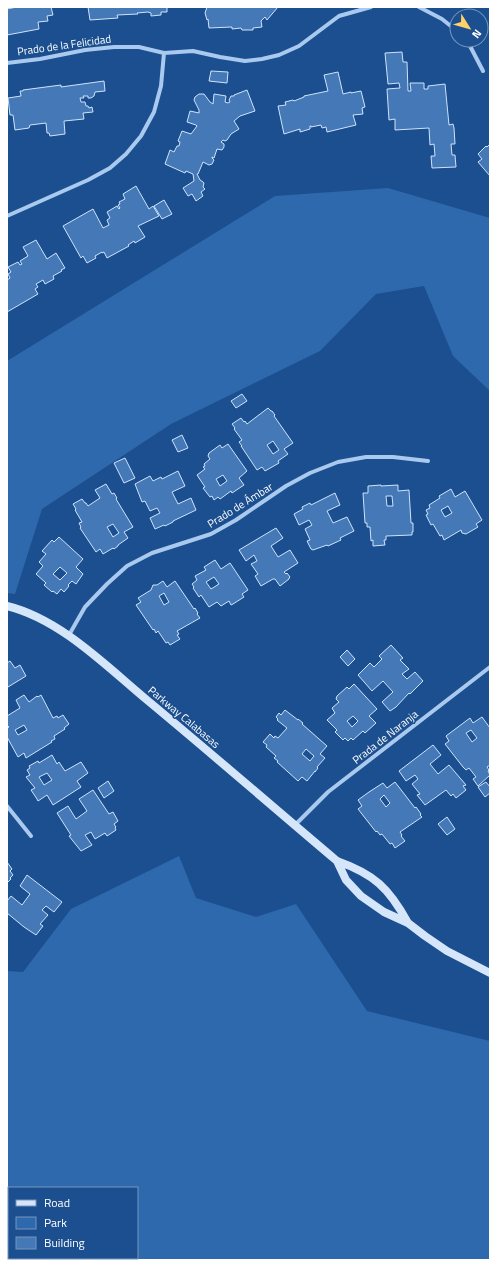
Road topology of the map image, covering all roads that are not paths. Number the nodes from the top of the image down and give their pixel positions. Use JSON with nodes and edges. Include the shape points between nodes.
{"nodes":[{"id":1,"x":371,"y":7,"type":"edge"},
{"id":2,"x":419,"y":7,"type":"edge"},
{"id":3,"x":449,"y":25,"type":"edge"},
{"id":4,"x":471,"y":48,"type":"edge"},
{"id":5,"x":164,"y":54,"type":"junction"},
{"id":6,"x":7,"y":62,"type":"edge"},
{"id":7,"x":483,"y":71,"type":"dead end"},
{"id":8,"x":7,"y":216,"type":"edge"},
{"id":9,"x":428,"y":461,"type":"dead end"},
{"id":10,"x":7,"y":606,"type":"edge"},
{"id":11,"x":69,"y":635,"type":"junction"},
{"id":12,"x":490,"y":667,"type":"edge"},
{"id":13,"x":7,"y":806,"type":"edge"},
{"id":14,"x":294,"y":825,"type":"junction"},
{"id":15,"x":31,"y":836,"type":"dead end"},
{"id":16,"x":337,"y":861,"type":"junction"},
{"id":17,"x":408,"y":923,"type":"junction"},
{"id":18,"x":490,"y":973,"type":"edge"}],
"edges":[{"from":1,"to":5,"type":"street","name":"Prado de la Felicidad","via":[[339,16],[299,46],[262,59],[245,61],[193,51]]},
{"from":2,"to":3,"type":"street"},
{"from":4,"to":7,"type":"street"},
{"from":5,"to":6,"type":"street","name":"Prado de la Felicidad","via":[[139,47],[114,47]]},
{"from":5,"to":8,"type":"street","via":[[161,86],[154,112],[141,136],[126,154],[110,168],[88,180]]},
{"from":9,"to":11,"type":"street","name":"Prado de Ámbar","via":[[393,456],[366,457],[338,462],[310,473],[211,534],[152,553],[127,566],[85,607]]},
{"from":10,"to":11,"type":"street","name":"Parkway Calabasas","via":[[36,616]]},
{"from":11,"to":14,"type":"street","name":"Parkway Calabasas"},
{"from":12,"to":14,"type":"street","name":"Prada de Naranja","via":[[328,792]]},
{"from":13,"to":15,"type":"street"},
{"from":14,"to":16,"type":"street","name":"Parkway Calabasas"},
{"from":16,"to":17,"type":"street","name":"Parkway Calabasas","via":[[346,880],[361,896],[384,912]]},
{"from":16,"to":17,"type":"street","name":"Parkway Calabasas","via":[[372,877],[400,908]]},
{"from":17,"to":18,"type":"street","name":"Parkway Calabasas","via":[[425,936]]}]}
